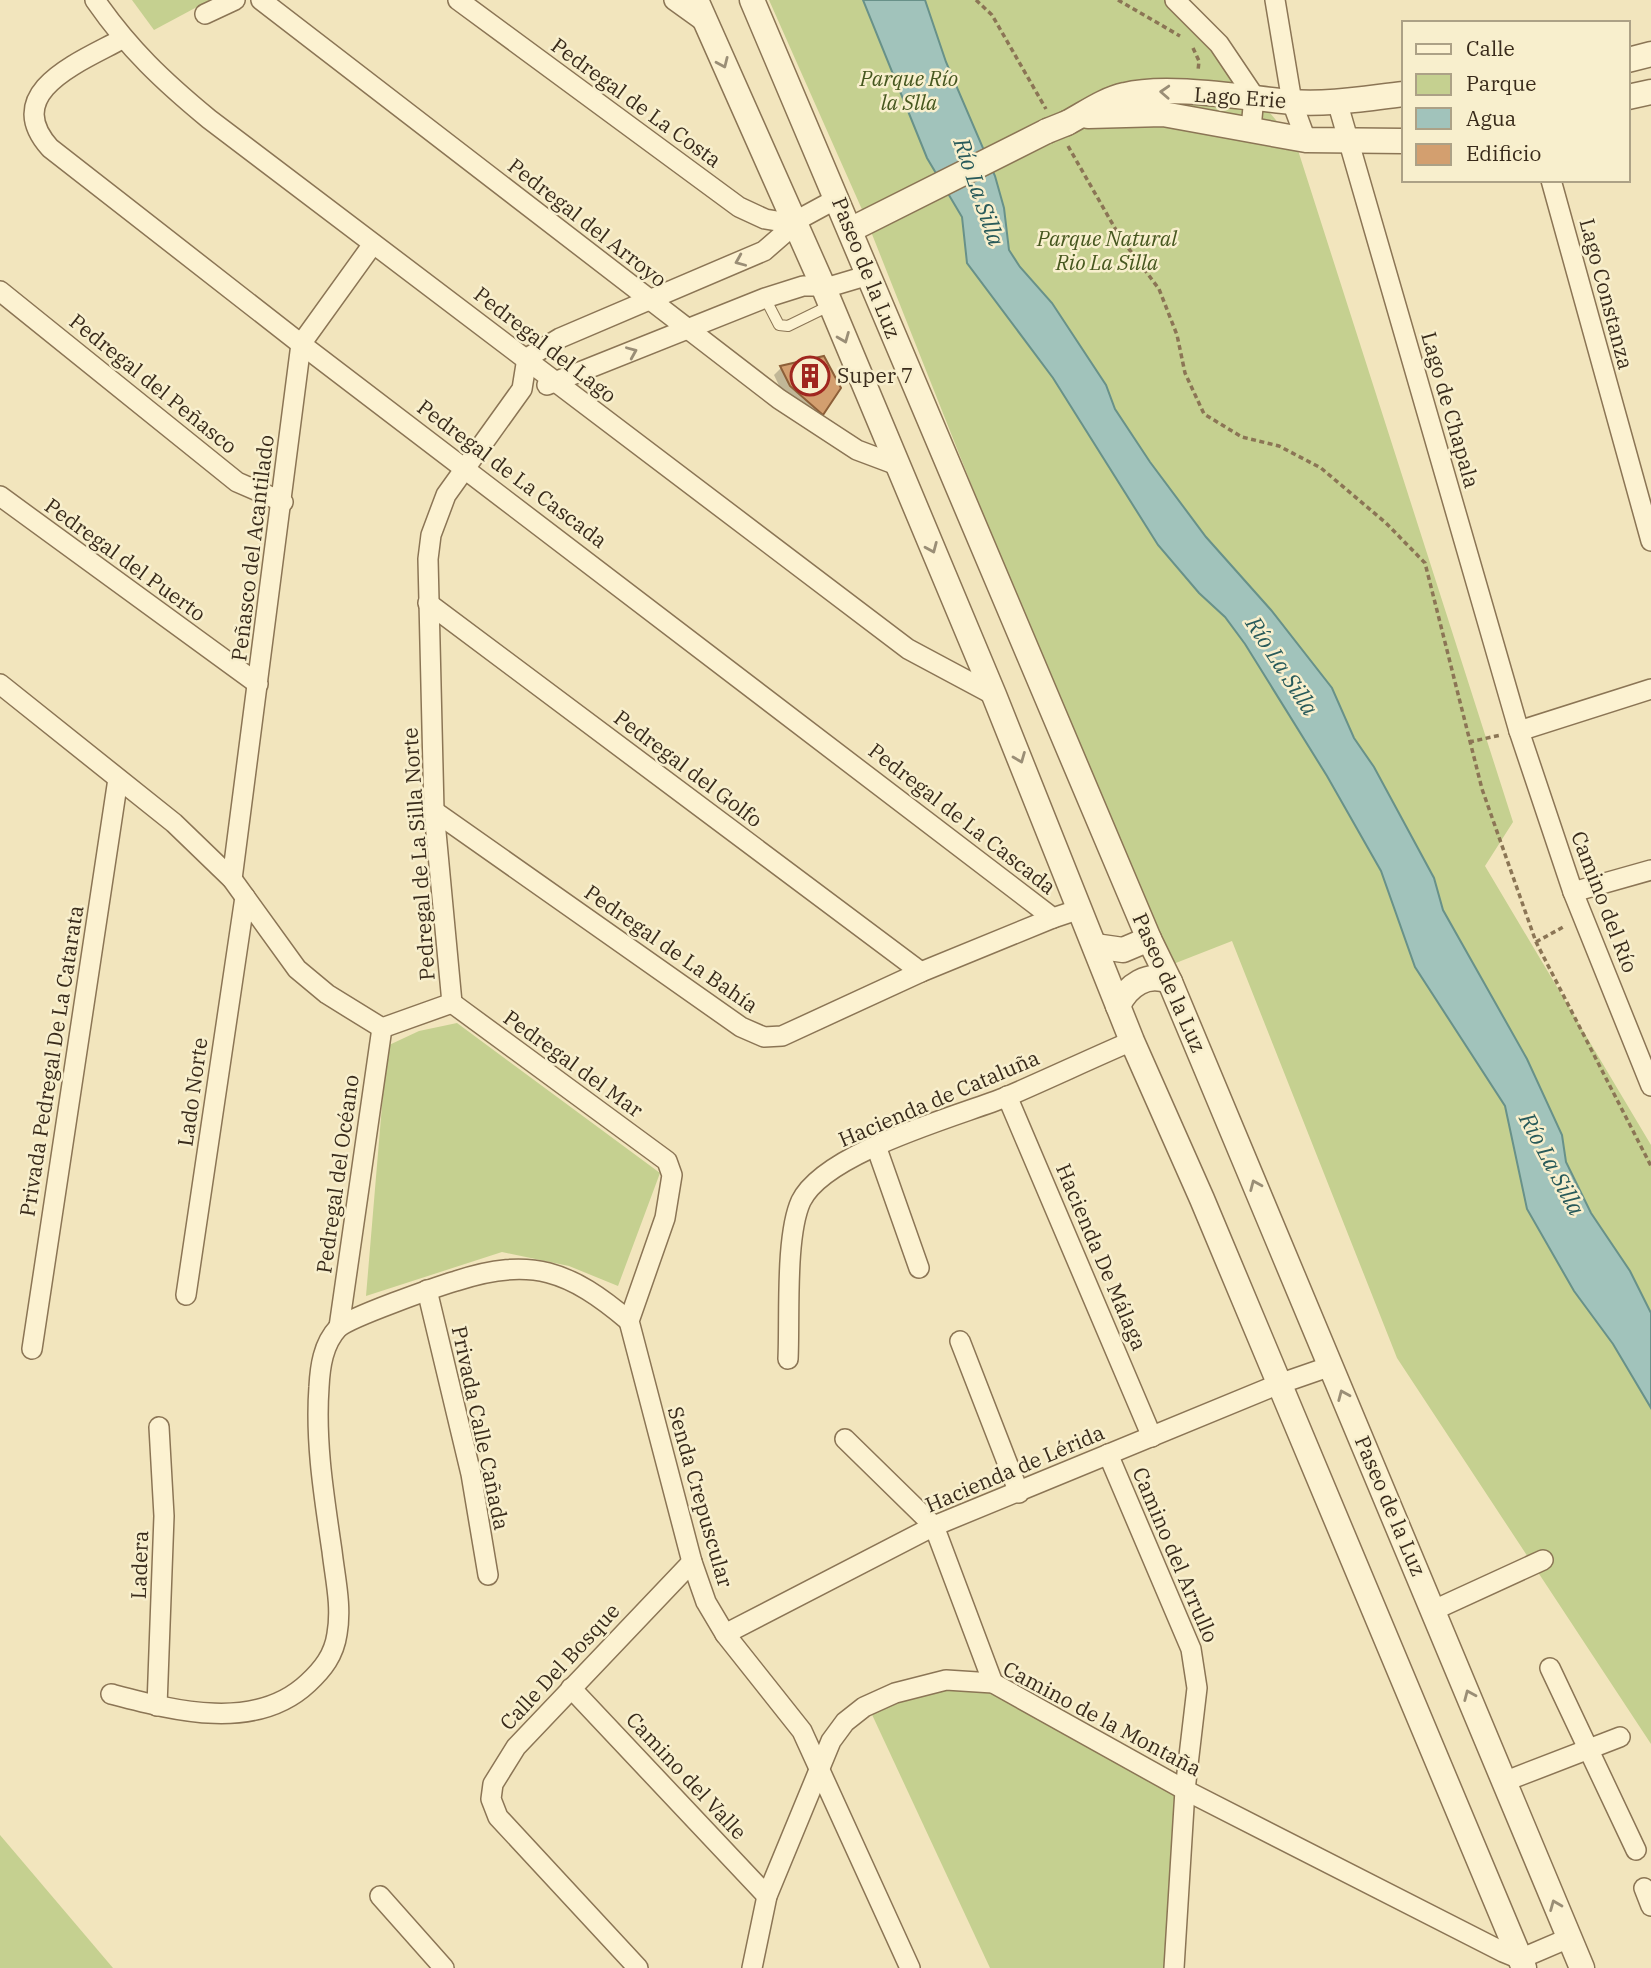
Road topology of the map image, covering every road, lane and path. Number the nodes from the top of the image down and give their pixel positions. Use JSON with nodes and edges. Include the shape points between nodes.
{"nodes":[{"id":1,"x":95,"y":0,"type":"edge"},
{"id":2,"x":234,"y":0,"type":"edge"},
{"id":3,"x":261,"y":0,"type":"edge"},
{"id":4,"x":458,"y":0,"type":"edge"},
{"id":5,"x":674,"y":0,"type":"edge"},
{"id":6,"x":696,"y":0,"type":"edge"},
{"id":7,"x":752,"y":0,"type":"edge"},
{"id":8,"x":976,"y":0,"type":"edge"},
{"id":9,"x":1118,"y":0,"type":"edge"},
{"id":10,"x":1175,"y":0,"type":"edge"},
{"id":11,"x":1275,"y":0,"type":"edge"},
{"id":12,"x":205,"y":14,"type":"dead end"},
{"id":13,"x":706,"y":23,"type":"junction"},
{"id":14,"x":122,"y":38,"type":"junction"},
{"id":15,"x":1184,"y":39,"type":"dead end"},
{"id":16,"x":1191,"y":46,"type":"dead end"},
{"id":17,"x":1651,"y":54,"type":"edge"},
{"id":18,"x":1630,"y":59,"type":"edge"},
{"id":19,"x":1651,"y":92,"type":"edge"},
{"id":20,"x":1193,"y":94,"type":"junction"},
{"id":21,"x":1402,"y":94,"type":"edge"},
{"id":22,"x":1254,"y":96,"type":"junction"},
{"id":23,"x":1630,"y":97,"type":"edge"},
{"id":24,"x":1337,"y":101,"type":"junction"},
{"id":25,"x":1292,"y":102,"type":"junction"},
{"id":26,"x":1056,"y":127,"type":"junction"},
{"id":27,"x":1251,"y":129,"type":"junction"},
{"id":28,"x":1306,"y":141,"type":"junction"},
{"id":29,"x":1402,"y":141,"type":"edge"},
{"id":30,"x":1349,"y":143,"type":"junction"},
{"id":31,"x":1552,"y":182,"type":"edge"},
{"id":32,"x":838,"y":198,"type":"junction"},
{"id":33,"x":795,"y":223,"type":"junction"},
{"id":34,"x":859,"y":226,"type":"junction"},
{"id":35,"x":373,"y":244,"type":"junction"},
{"id":36,"x":869,"y":275,"type":"junction"},
{"id":37,"x":0,"y":291,"type":"edge"},
{"id":38,"x":827,"y":296,"type":"junction"},
{"id":39,"x":765,"y":298,"type":"junction"},
{"id":40,"x":649,"y":299,"type":"junction"},
{"id":41,"x":687,"y":329,"type":"junction"},
{"id":42,"x":301,"y":344,"type":"junction"},
{"id":43,"x":527,"y":358,"type":"junction"},
{"id":44,"x":556,"y":383,"type":"junction"},
{"id":45,"x":522,"y":389,"type":"junction"},
{"id":46,"x":897,"y":465,"type":"junction"},
{"id":47,"x":465,"y":466,"type":"junction"},
{"id":48,"x":0,"y":496,"type":"edge"},
{"id":49,"x":283,"y":502,"type":"junction"},
{"id":50,"x":1651,"y":541,"type":"edge"},
{"id":51,"x":428,"y":603,"type":"junction"},
{"id":52,"x":0,"y":684,"type":"edge"},
{"id":53,"x":258,"y":684,"type":"junction"},
{"id":54,"x":1651,"y":689,"type":"edge"},
{"id":55,"x":994,"y":695,"type":"junction"},
{"id":56,"x":1519,"y":731,"type":"junction"},
{"id":57,"x":1469,"y":742,"type":"junction"},
{"id":58,"x":118,"y":779,"type":"junction"},
{"id":59,"x":435,"y":811,"type":"junction"},
{"id":60,"x":1651,"y":870,"type":"edge"},
{"id":61,"x":232,"y":879,"type":"junction"},
{"id":62,"x":1573,"y":892,"type":"junction"},
{"id":63,"x":245,"y":897,"type":"junction"},
{"id":64,"x":1080,"y":909,"type":"junction"},
{"id":65,"x":1582,"y":913,"type":"junction"},
{"id":66,"x":1054,"y":918,"type":"junction"},
{"id":67,"x":1149,"y":939,"type":"junction"},
{"id":68,"x":1536,"y":942,"type":"junction"},
{"id":69,"x":1095,"y":946,"type":"junction"},
{"id":70,"x":921,"y":972,"type":"junction"},
{"id":71,"x":1170,"y":982,"type":"junction"},
{"id":72,"x":452,"y":1003,"type":"junction"},
{"id":73,"x":1118,"y":1006,"type":"junction"},
{"id":74,"x":382,"y":1028,"type":"junction"},
{"id":75,"x":1642,"y":1037,"type":"edge"},
{"id":76,"x":1132,"y":1041,"type":"junction"},
{"id":77,"x":1651,"y":1086,"type":"edge"},
{"id":78,"x":1007,"y":1096,"type":"junction"},
{"id":79,"x":876,"y":1146,"type":"junction"},
{"id":80,"x":1651,"y":1166,"type":"edge"},
{"id":81,"x":919,"y":1268,"type":"dead end"},
{"id":82,"x":427,"y":1290,"type":"junction"},
{"id":83,"x":186,"y":1295,"type":"dead end"},
{"id":84,"x":629,"y":1321,"type":"junction"},
{"id":85,"x":339,"y":1327,"type":"junction"},
{"id":86,"x":960,"y":1341,"type":"dead end"},
{"id":87,"x":32,"y":1349,"type":"dead end"},
{"id":88,"x":788,"y":1359,"type":"dead end"},
{"id":89,"x":1331,"y":1366,"type":"junction"},
{"id":90,"x":1279,"y":1384,"type":"junction"},
{"id":91,"x":159,"y":1427,"type":"dead end"},
{"id":92,"x":1152,"y":1437,"type":"junction"},
{"id":93,"x":845,"y":1439,"type":"dead end"},
{"id":94,"x":1108,"y":1454,"type":"junction"},
{"id":95,"x":1019,"y":1493,"type":"junction"},
{"id":96,"x":934,"y":1526,"type":"junction"},
{"id":97,"x":1543,"y":1560,"type":"dead end"},
{"id":98,"x":692,"y":1562,"type":"junction"},
{"id":99,"x":488,"y":1575,"type":"dead end"},
{"id":100,"x":1434,"y":1610,"type":"junction"},
{"id":101,"x":725,"y":1634,"type":"junction"},
{"id":102,"x":1550,"y":1668,"type":"dead end"},
{"id":103,"x":993,"y":1684,"type":"junction"},
{"id":104,"x":571,"y":1688,"type":"junction"},
{"id":105,"x":111,"y":1694,"type":"dead end"},
{"id":106,"x":157,"y":1706,"type":"junction"},
{"id":107,"x":1620,"y":1737,"type":"dead end"},
{"id":108,"x":1589,"y":1750,"type":"junction"},
{"id":109,"x":819,"y":1764,"type":"junction"},
{"id":110,"x":1506,"y":1781,"type":"junction"},
{"id":111,"x":1185,"y":1790,"type":"junction"},
{"id":112,"x":1636,"y":1850,"type":"dead end"},
{"id":113,"x":380,"y":1896,"type":"dead end"},
{"id":114,"x":768,"y":1896,"type":"junction"},
{"id":115,"x":1569,"y":1938,"type":"junction"},
{"id":116,"x":1522,"y":1963,"type":"edge"},
{"id":117,"x":444,"y":1968,"type":"edge"},
{"id":118,"x":638,"y":1968,"type":"edge"},
{"id":119,"x":752,"y":1968,"type":"edge"},
{"id":120,"x":910,"y":1968,"type":"edge"},
{"id":121,"x":1174,"y":1968,"type":"edge"},
{"id":122,"x":1582,"y":1968,"type":"edge"}],
"edges":[{"from":1,"to":14,"type":"street","name":"Pedregal del Lago"},
{"from":2,"to":12,"type":"street"},
{"from":3,"to":40,"type":"street","name":"Pedregal del Arroyo"},
{"from":4,"to":33,"type":"street","name":"Pedregal de La Costa","via":[[739,207],[765,219]]},
{"from":5,"to":13,"type":"street"},
{"from":6,"to":13,"type":"street"},
{"from":7,"to":32,"type":"street","name":"Paseo de la Luz"},
{"from":8,"to":26,"type":"path","via":[[992,15]]},
{"from":9,"to":15,"type":"path"},
{"from":10,"to":22,"type":"street","via":[[1219,44]]},
{"from":11,"to":25,"type":"street"},
{"from":13,"to":33,"type":"street","one_way":true},
{"from":14,"to":35,"type":"street","name":"Pedregal del Lago","via":[[168,86]]},
{"from":14,"to":42,"type":"street","name":"Pedregal de La Cascada","via":[[44,85],[33,101],[36,133]]},
{"from":16,"to":20,"type":"path","via":[[1199,61]]},
{"from":17,"to":18,"type":"street"},
{"from":19,"to":23,"type":"street"},
{"from":20,"to":22,"type":"street","name":"Lago Erie"},
{"from":20,"to":26,"type":"street","name":"Lago Erie","one_way":true,"via":[[1127,94]]},
{"from":21,"to":24,"type":"street","name":"Lago Erie"},
{"from":22,"to":25,"type":"street","name":"Lago Erie"},
{"from":22,"to":27,"type":"street"},
{"from":24,"to":25,"type":"street","name":"Lago Erie"},
{"from":24,"to":30,"type":"street","name":"Lago de Chapala"},
{"from":25,"to":28,"type":"street"},
{"from":26,"to":27,"type":"street","name":"Lago Erie","via":[[1163,114]]},
{"from":26,"to":34,"type":"street"},
{"from":26,"to":57,"type":"path","via":[[1120,237],[1159,289],[1177,335],[1185,373],[1204,414],[1242,437],[1279,446],[1321,468],[1425,563]]},
{"from":27,"to":28,"type":"street","name":"Lago Erie"},
{"from":28,"to":30,"type":"street","name":"Lago Erie"},
{"from":29,"to":30,"type":"street","name":"Lago Erie"},
{"from":30,"to":56,"type":"street","name":"Lago de Chapala"},
{"from":31,"to":50,"type":"street","name":"Lago Constanza"},
{"from":32,"to":33,"type":"street"},
{"from":32,"to":34,"type":"street","name":"Paseo de la Luz"},
{"from":33,"to":38,"type":"street"},
{"from":33,"to":40,"type":"street","one_way":true,"via":[[764,251]]},
{"from":34,"to":36,"type":"street","name":"Paseo de la Luz"},
{"from":35,"to":42,"type":"street","name":"Peñasco del Acantilado"},
{"from":35,"to":43,"type":"street","name":"Pedregal del Lago"},
{"from":36,"to":38,"type":"street"},
{"from":36,"to":67,"type":"street","name":"Paseo de la Luz"},
{"from":37,"to":49,"type":"street","name":"Pedregal del Peñasco","via":[[237,482]]},
{"from":38,"to":39,"type":"street","via":[[803,286]]},
{"from":38,"to":39,"type":"lane","via":[[788,326],[779,325]]},
{"from":38,"to":46,"type":"street","one_way":true},
{"from":39,"to":41,"type":"street"},
{"from":40,"to":41,"type":"street","name":"Pedregal del Arroyo"},
{"from":40,"to":43,"type":"street","via":[[560,338]]},
{"from":44,"to":41,"type":"street","one_way":true},
{"from":41,"to":46,"type":"street","name":"Pedregal del Arroyo","via":[[835,437]]},
{"from":42,"to":47,"type":"street","name":"Pedregal de La Cascada"},
{"from":42,"to":49,"type":"street","name":"Peñasco del Acantilado"},
{"from":43,"to":44,"type":"street","name":"Pedregal del Lago"},
{"from":43,"to":45,"type":"street","name":"Pedregal de La Silla Norte"},
{"from":44,"to":45,"type":"street"},
{"from":44,"to":55,"type":"street","name":"Pedregal del Lago","via":[[908,649]]},
{"from":45,"to":47,"type":"street","name":"Pedregal de La Silla Norte"},
{"from":46,"to":55,"type":"street","one_way":true},
{"from":47,"to":51,"type":"street","name":"Pedregal de La Silla Norte","via":[[446,495],[431,536]]},
{"from":47,"to":66,"type":"street","name":"Pedregal de La Cascada"},
{"from":48,"to":53,"type":"street","name":"Pedregal del Puerto"},
{"from":49,"to":53,"type":"street","name":"Peñasco del Acantilado"},
{"from":51,"to":59,"type":"street","name":"Pedregal de La Silla Norte"},
{"from":51,"to":70,"type":"street","name":"Pedregal del Golfo"},
{"from":52,"to":58,"type":"street"},
{"from":53,"to":61,"type":"street","name":"Peñasco del Acantilado"},
{"from":54,"to":56,"type":"street"},
{"from":55,"to":64,"type":"street","one_way":true},
{"from":56,"to":57,"type":"path"},
{"from":56,"to":62,"type":"street","name":"Camino del Río"},
{"from":57,"to":68,"type":"path"},
{"from":58,"to":61,"type":"street","via":[[174,823]]},
{"from":58,"to":87,"type":"street","name":"Privada Pedregal De La Catarata"},
{"from":59,"to":70,"type":"street","name":"Pedregal de La Bahía","via":[[756,1034],[782,1036]]},
{"from":59,"to":72,"type":"street","name":"Pedregal de La Silla Norte"},
{"from":60,"to":62,"type":"street"},
{"from":61,"to":63,"type":"street"},
{"from":62,"to":65,"type":"street","name":"Camino del Río"},
{"from":63,"to":74,"type":"street","via":[[297,969]]},
{"from":63,"to":83,"type":"street","name":"Lado Norte"},
{"from":64,"to":66,"type":"street","name":"Pedregal de La Cascada"},
{"from":64,"to":69,"type":"street"},
{"from":65,"to":68,"type":"path"},
{"from":65,"to":75,"type":"street","name":"Camino del Río"},
{"from":66,"to":70,"type":"street","name":"Pedregal de La Bahía"},
{"from":67,"to":69,"type":"street","via":[[1123,950]]},
{"from":67,"to":71,"type":"street","name":"Paseo de la Luz"},
{"from":68,"to":80,"type":"path"},
{"from":69,"to":73,"type":"street"},
{"from":71,"to":73,"type":"street","via":[[1161,978],[1143,981],[1129,988]]},
{"from":89,"to":71,"type":"street","name":"Paseo de la Luz","one_way":true},
{"from":72,"to":74,"type":"street","name":"Pedregal de La Silla Norte"},
{"from":72,"to":84,"type":"street","name":"Pedregal del Mar","via":[[667,1161],[672,1175],[665,1218]]},
{"from":73,"to":76,"type":"street"},
{"from":74,"to":85,"type":"street","name":"Pedregal del Océano"},
{"from":75,"to":77,"type":"street","name":"Camino del Río"},
{"from":76,"to":78,"type":"street","name":"Hacienda de Cataluña"},
{"from":76,"to":90,"type":"street"},
{"from":78,"to":79,"type":"street","name":"Hacienda de Cataluña"},
{"from":78,"to":92,"type":"street","name":"Hacienda De Málaga"},
{"from":79,"to":81,"type":"street"},
{"from":79,"to":88,"type":"street","name":"Hacienda de Cataluña","via":[[820,1177],[802,1198],[793,1230]]},
{"from":82,"to":84,"type":"street","via":[[507,1267],[540,1269],[573,1280]]},
{"from":82,"to":85,"type":"street"},
{"from":82,"to":99,"type":"street","name":"Privada Calle Cañada","via":[[471,1474]]},
{"from":84,"to":98,"type":"street","name":"Senda Crepuscular"},
{"from":85,"to":106,"type":"street","name":"Pedregal del Océano","via":[[320,1366],[318,1397],[320,1464],[340,1609],[337,1637],[325,1667],[301,1690],[272,1705],[234,1713]]},
{"from":86,"to":95,"type":"street"},
{"from":89,"to":90,"type":"street","name":"Hacienda de Lérida"},
{"from":100,"to":89,"type":"street","name":"Paseo de la Luz","one_way":true},
{"from":90,"to":92,"type":"street","name":"Hacienda de Lérida"},
{"from":90,"to":116,"type":"street"},
{"from":91,"to":106,"type":"street","name":"Ladera","via":[[164,1516]]},
{"from":92,"to":94,"type":"street","name":"Hacienda de Lérida"},
{"from":93,"to":96,"type":"street"},
{"from":94,"to":95,"type":"street","name":"Hacienda de Lérida"},
{"from":94,"to":111,"type":"street","name":"Camino del Arrullo","via":[[1195,1661],[1197,1688]]},
{"from":95,"to":96,"type":"street","name":"Hacienda de Lérida"},
{"from":96,"to":101,"type":"street","name":"Hacienda de Lérida"},
{"from":96,"to":103,"type":"street"},
{"from":97,"to":100,"type":"street"},
{"from":98,"to":101,"type":"street","name":"Senda Crepuscular","via":[[706,1602]]},
{"from":98,"to":104,"type":"street","name":"Calle Del Bosque"},
{"from":110,"to":100,"type":"street","name":"Paseo de la Luz","one_way":true},
{"from":101,"to":109,"type":"street","name":"Senda Crepuscular","via":[[802,1731]]},
{"from":102,"to":108,"type":"street"},
{"from":103,"to":109,"type":"street","name":"Camino de la Montaña","via":[[946,1680],[895,1693],[864,1707],[845,1723]]},
{"from":103,"to":111,"type":"street","name":"Camino de la Montaña"},
{"from":104,"to":114,"type":"street","name":"Camino del Valle"},
{"from":104,"to":118,"type":"street","name":"Calle Del Bosque","via":[[504,1763],[491,1799],[498,1817]]},
{"from":105,"to":106,"type":"street","name":"Pedregal del Océano"},
{"from":107,"to":108,"type":"street"},
{"from":108,"to":110,"type":"street"},
{"from":108,"to":112,"type":"street"},
{"from":109,"to":114,"type":"street","name":"Camino de la Montaña"},
{"from":109,"to":120,"type":"street","name":"Senda Crepuscular"},
{"from":115,"to":110,"type":"street","name":"Paseo de la Luz","one_way":true},
{"from":111,"to":116,"type":"street","name":"Camino de la Montaña"},
{"from":111,"to":121,"type":"street","name":"Camino del Arrullo"},
{"from":113,"to":117,"type":"street"},
{"from":114,"to":119,"type":"street","name":"Camino de la Montaña"},
{"from":115,"to":116,"type":"street"},
{"from":115,"to":122,"type":"street","name":"Paseo de la Luz"}]}
